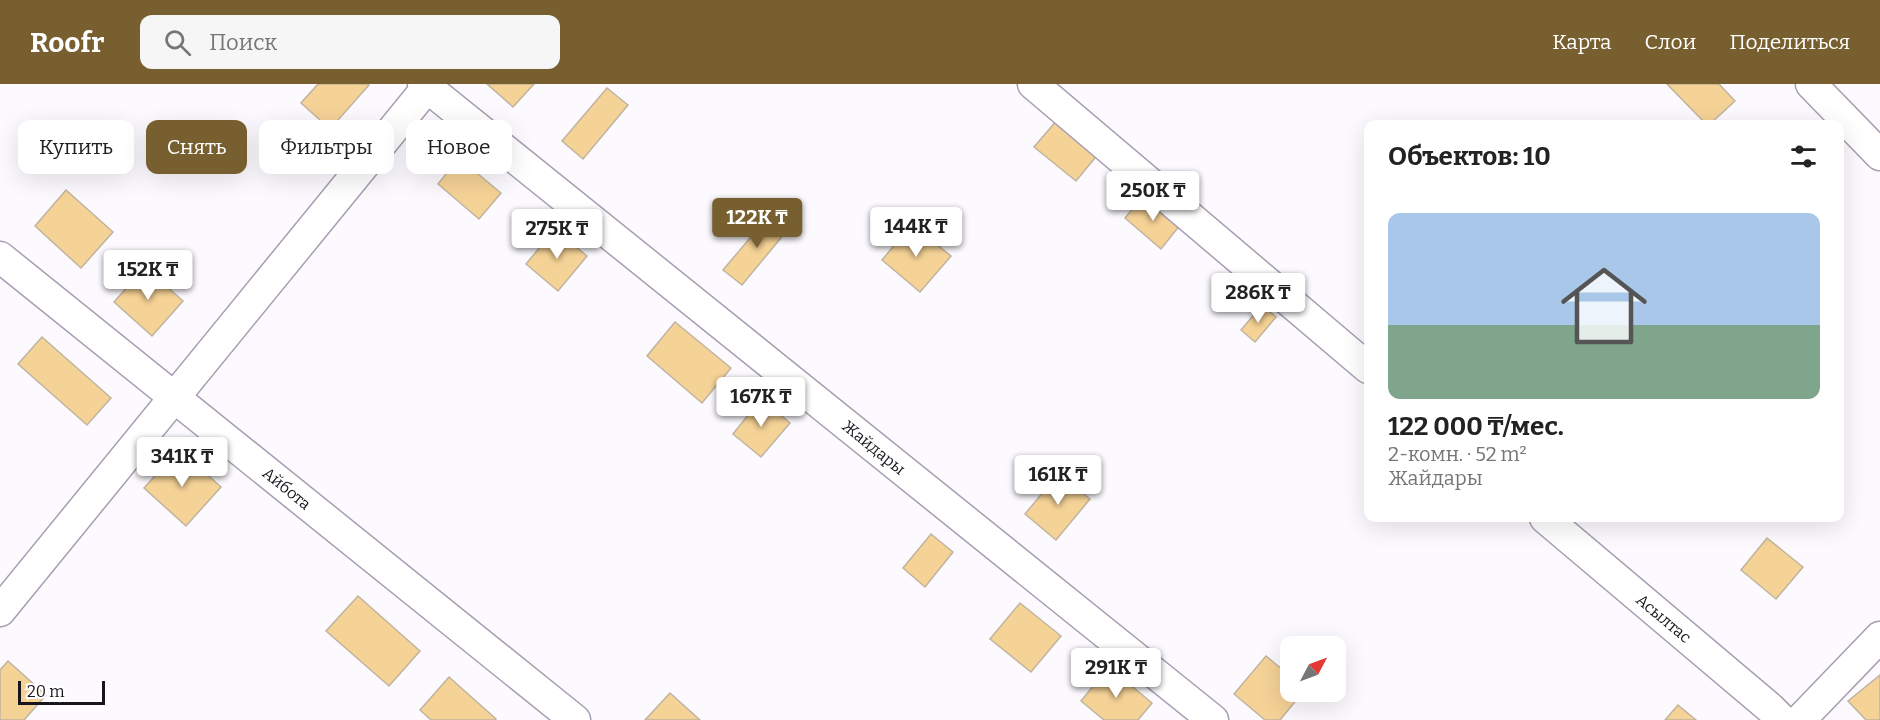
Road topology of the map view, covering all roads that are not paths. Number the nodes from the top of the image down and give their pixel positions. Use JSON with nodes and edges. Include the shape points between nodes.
{"nodes":[{"id":1,"x":1033,"y":84,"type":"edge"},
{"id":2,"x":1811,"y":84,"type":"edge"},
{"id":3,"x":427,"y":85,"type":"edge"},
{"id":4,"x":1880,"y":155,"type":"edge"},
{"id":5,"x":0,"y":257,"type":"edge"},
{"id":6,"x":1364,"y":365,"type":"edge"},
{"id":7,"x":174,"y":398,"type":"junction"},
{"id":8,"x":1550,"y":522,"type":"edge"},
{"id":9,"x":0,"y":611,"type":"edge"},
{"id":10,"x":1880,"y":637,"type":"edge"},
{"id":11,"x":575,"y":720,"type":"edge"},
{"id":12,"x":1213,"y":720,"type":"edge"},
{"id":13,"x":1782,"y":720,"type":"edge"},
{"id":14,"x":1800,"y":720,"type":"edge"}],
"edges":[{"from":1,"to":6,"type":"street"},
{"from":2,"to":4,"type":"street"},
{"from":3,"to":7,"type":"street"},
{"from":3,"to":12,"type":"street","name":"Жайдары"},
{"from":5,"to":7,"type":"street","name":"Айбота"},
{"from":7,"to":9,"type":"street"},
{"from":7,"to":11,"type":"street","name":"Айбота"},
{"from":8,"to":13,"type":"street","name":"Асылтас"},
{"from":10,"to":14,"type":"street"}]}
